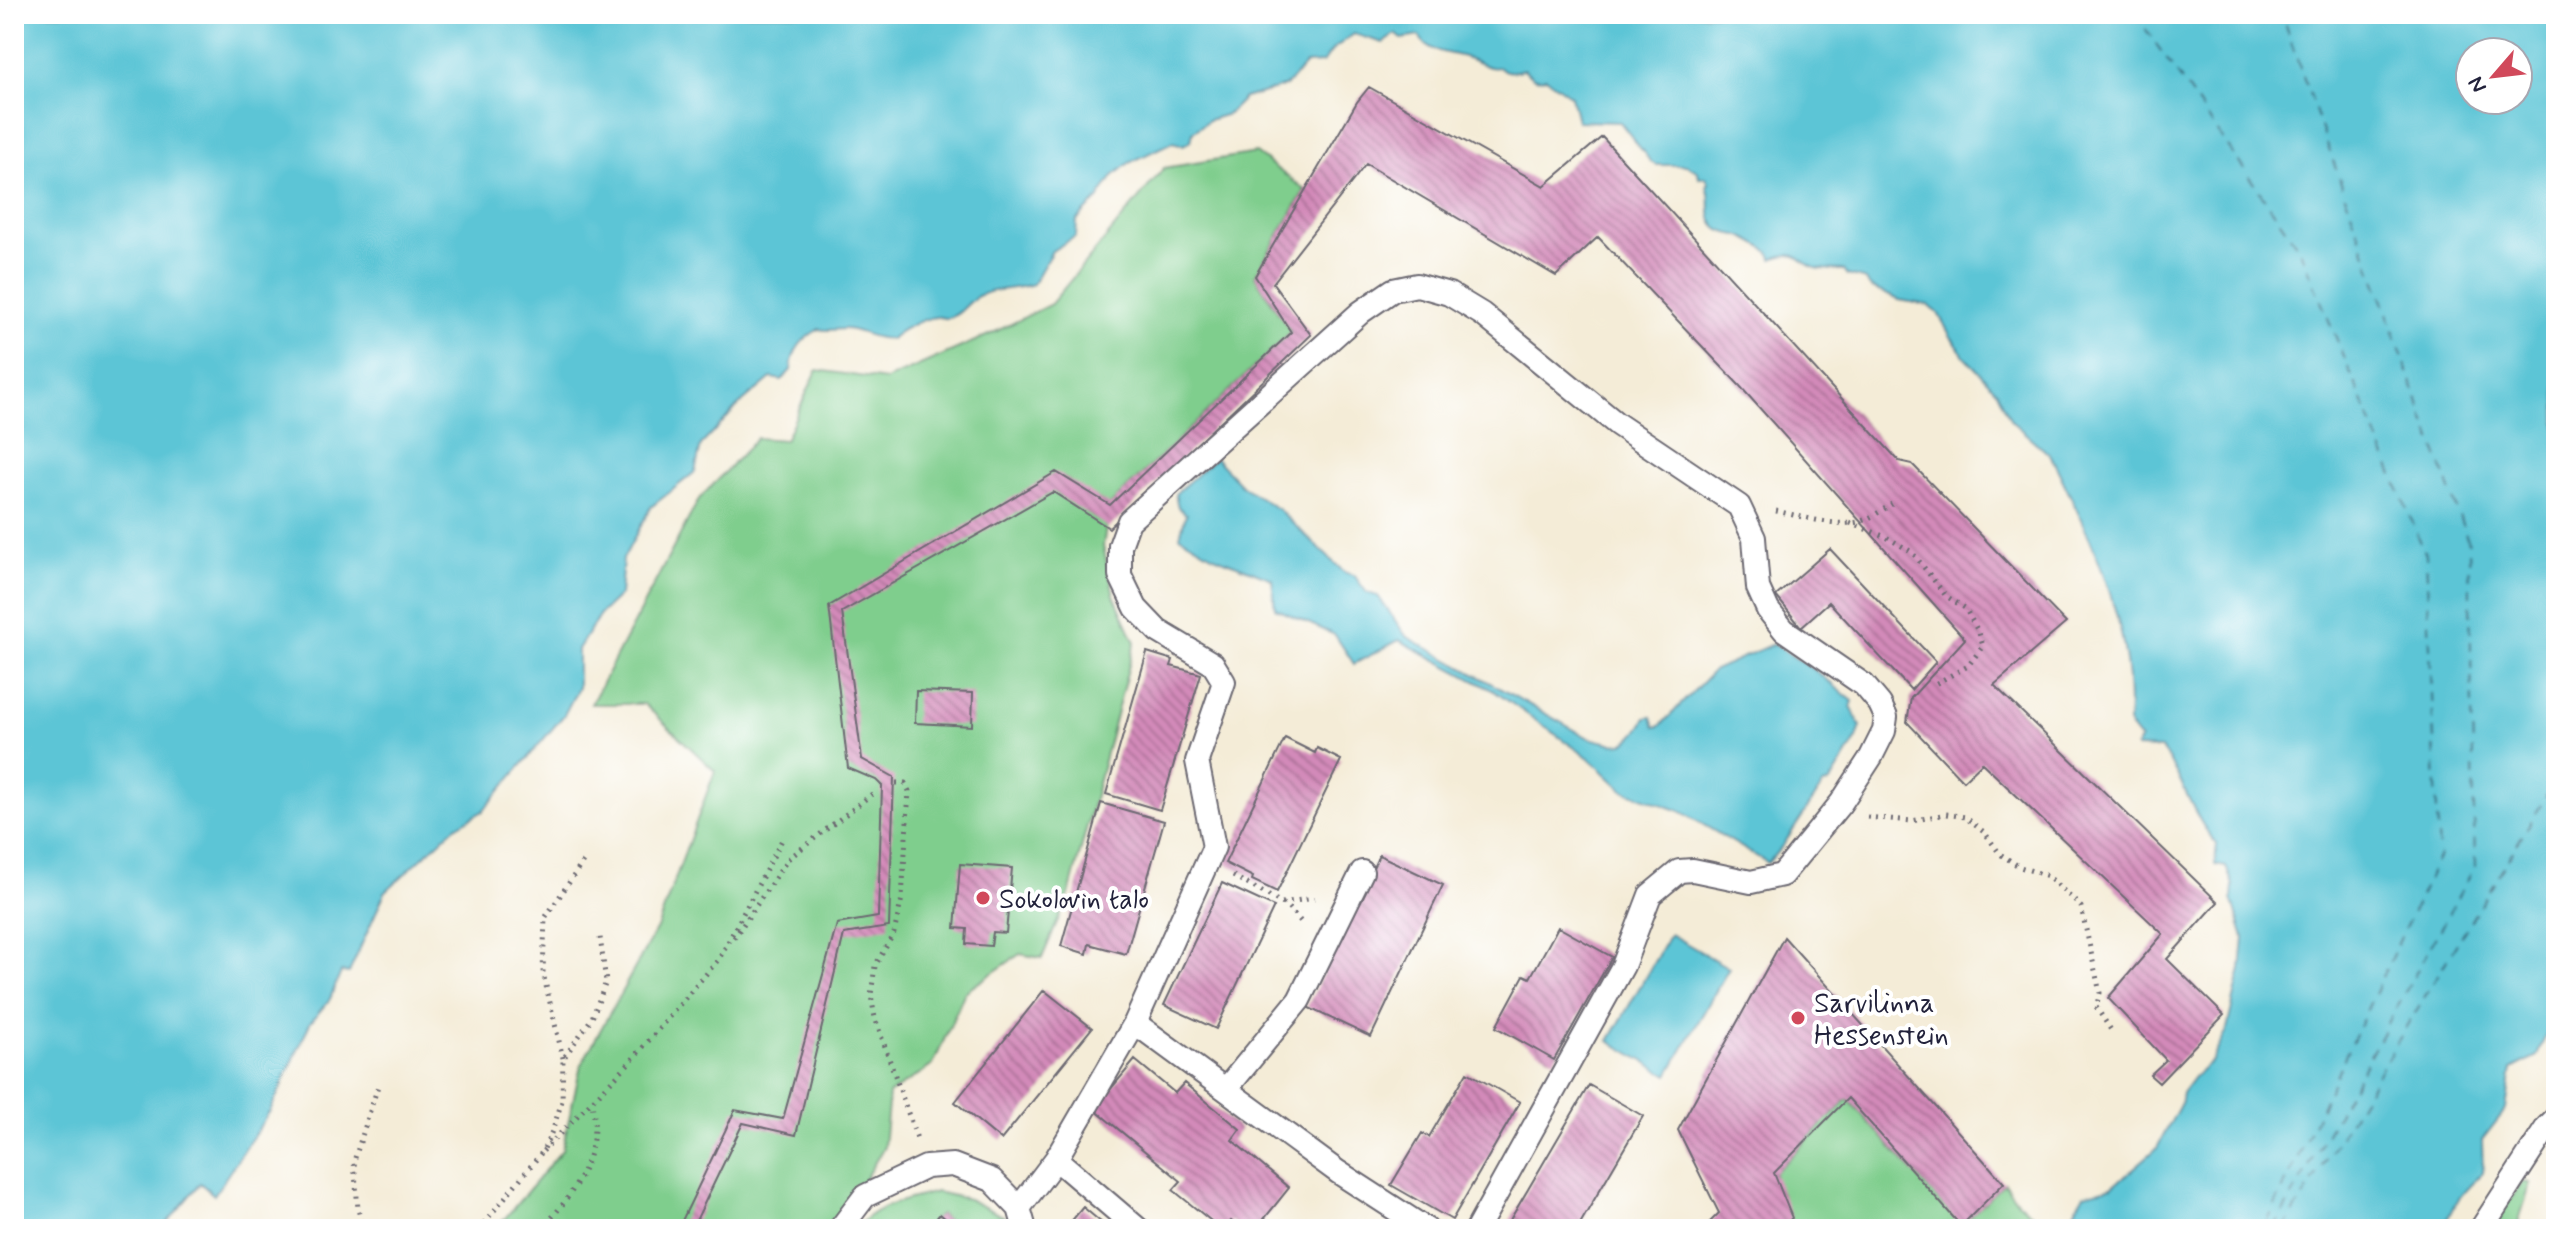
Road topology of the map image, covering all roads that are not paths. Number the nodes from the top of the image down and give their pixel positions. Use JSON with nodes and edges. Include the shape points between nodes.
{"nodes":[{"id":1,"x":1362,"y":872,"type":"dead end"},
{"id":2,"x":1135,"y":1023,"type":"junction"},
{"id":3,"x":1227,"y":1088,"type":"junction"},
{"id":4,"x":2556,"y":1118,"type":"edge"},
{"id":5,"x":1056,"y":1159,"type":"junction"},
{"id":6,"x":1022,"y":1219,"type":"edge"},
{"id":7,"x":840,"y":1229,"type":"edge"},
{"id":8,"x":1138,"y":1229,"type":"edge"},
{"id":9,"x":1426,"y":1229,"type":"edge"},
{"id":10,"x":1477,"y":1229,"type":"edge"},
{"id":11,"x":2481,"y":1229,"type":"edge"}],
"edges":[{"from":1,"to":3,"type":"lane","via":[[1299,1000]]},
{"from":2,"to":3,"type":"lane"},
{"from":2,"to":5,"type":"lane"},
{"from":2,"to":10,"type":"lane","via":[[1214,847],[1197,761],[1224,682],[1213,664],[1158,631],[1136,608],[1120,575],[1120,546],[1129,521],[1361,312],[1393,290],[1417,285],[1449,294],[1617,424],[1739,506],[1754,538],[1758,588],[1768,610],[1784,630],[1864,685],[1886,717],[1871,757],[1841,803],[1782,875],[1751,882],[1679,871],[1650,895],[1623,966]]},
{"from":3,"to":9,"type":"lane","via":[[1338,1172]]},
{"from":4,"to":11,"type":"lane"},
{"from":5,"to":6,"type":"lane"},
{"from":5,"to":8,"type":"lane"},
{"from":6,"to":7,"type":"lane","via":[[992,1180],[953,1165],[926,1167],[865,1196]]}]}
